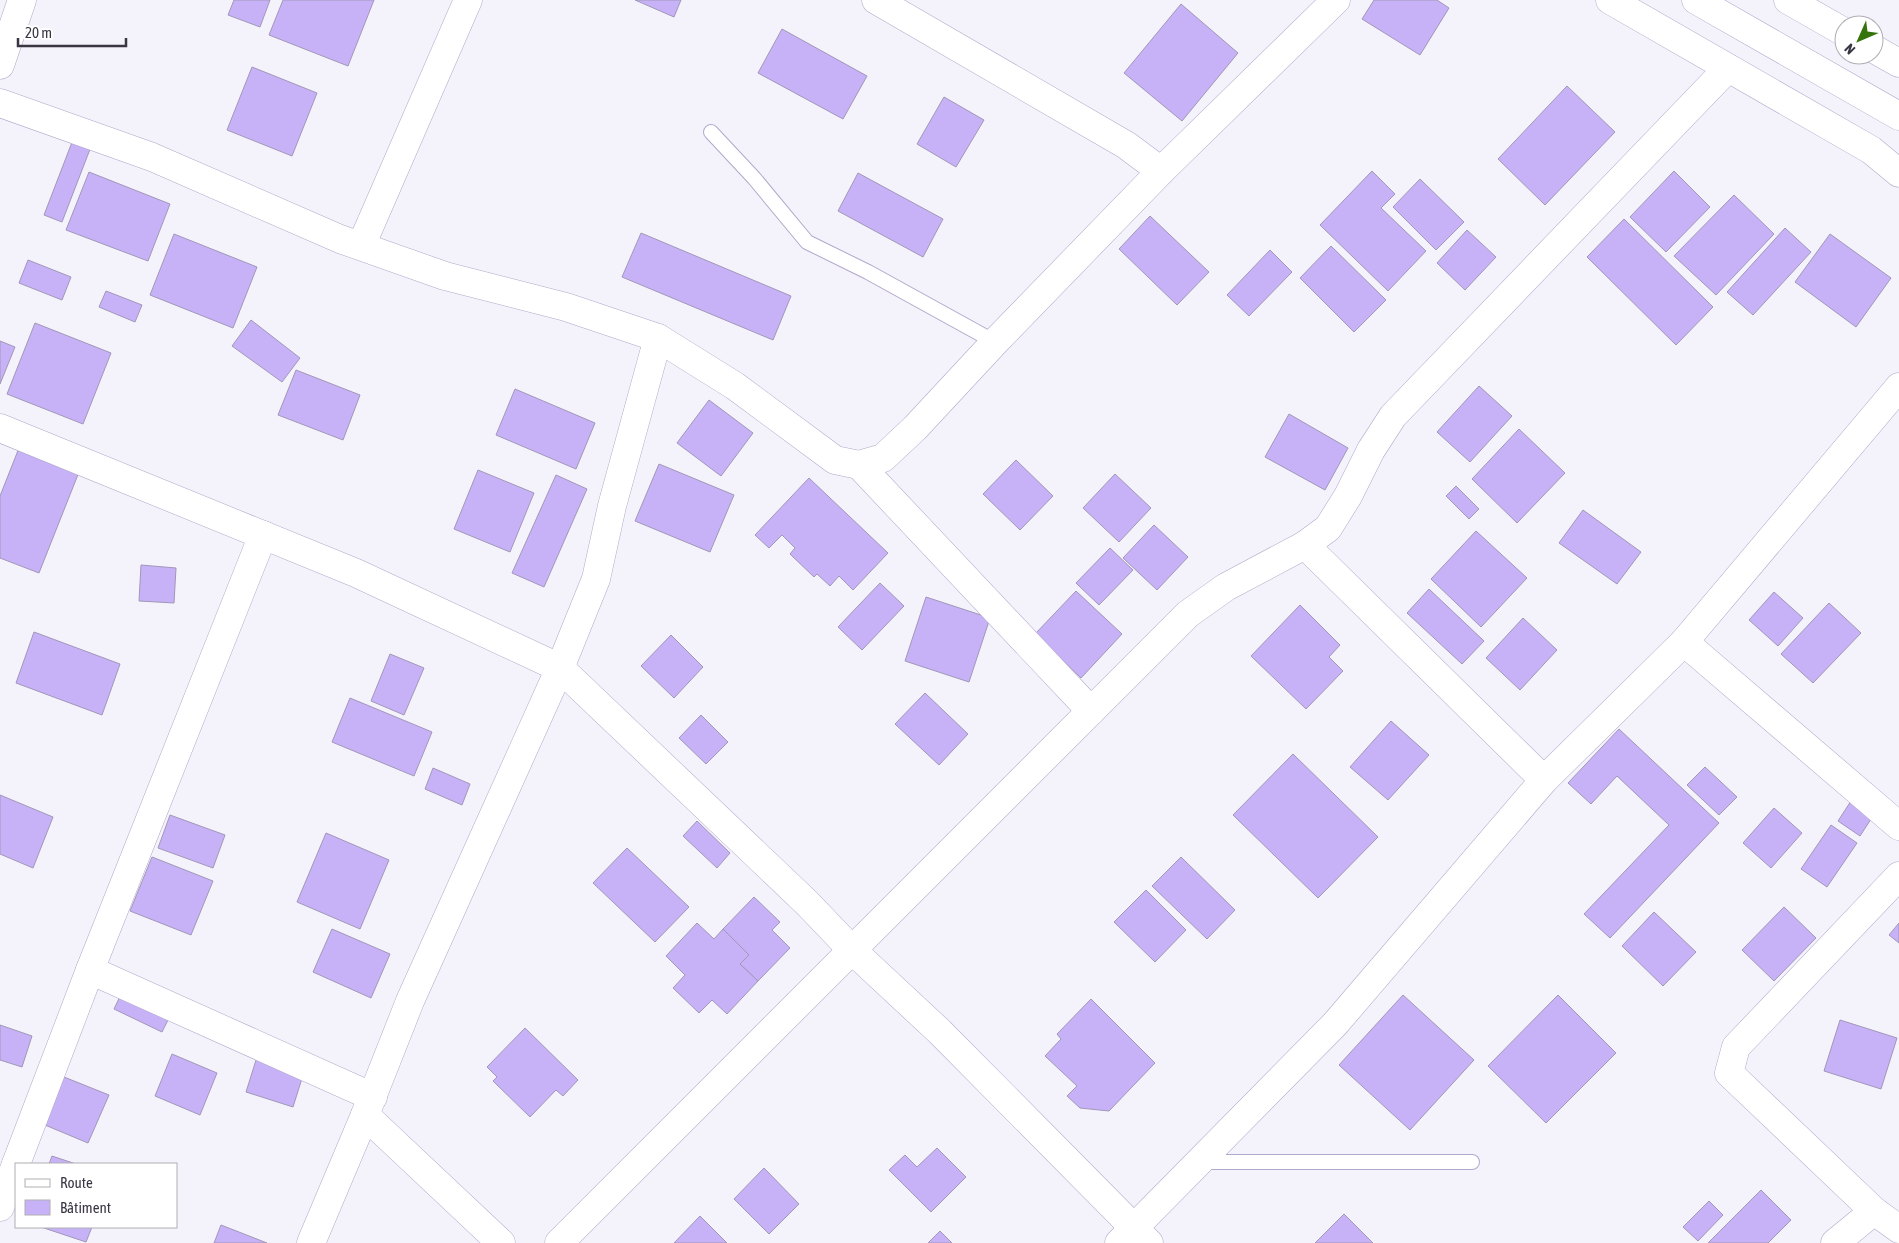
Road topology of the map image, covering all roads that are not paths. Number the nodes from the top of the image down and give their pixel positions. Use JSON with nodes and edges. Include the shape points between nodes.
{"nodes":[{"id":1,"x":22,"y":0,"type":"edge"},
{"id":2,"x":468,"y":0,"type":"edge"},
{"id":3,"x":876,"y":0,"type":"edge"},
{"id":4,"x":1336,"y":0,"type":"edge"},
{"id":5,"x":1610,"y":0,"type":"edge"},
{"id":6,"x":1696,"y":0,"type":"edge"},
{"id":7,"x":1788,"y":0,"type":"edge"},
{"id":8,"x":1834,"y":26,"type":"edge"},
{"id":9,"x":1884,"y":55,"type":"edge"},
{"id":10,"x":1899,"y":63,"type":"edge"},
{"id":11,"x":0,"y":65,"type":"edge"},
{"id":12,"x":1728,"y":68,"type":"junction"},
{"id":13,"x":0,"y":103,"type":"edge"},
{"id":14,"x":1899,"y":116,"type":"edge"},
{"id":15,"x":710,"y":132,"type":"dead end"},
{"id":16,"x":1161,"y":171,"type":"junction"},
{"id":17,"x":1899,"y":173,"type":"edge"},
{"id":18,"x":361,"y":246,"type":"junction"},
{"id":19,"x":658,"y":338,"type":"junction"},
{"id":20,"x":995,"y":342,"type":"junction"},
{"id":21,"x":1899,"y":387,"type":"edge"},
{"id":22,"x":0,"y":428,"type":"edge"},
{"id":23,"x":859,"y":464,"type":"junction"},
{"id":24,"x":263,"y":535,"type":"junction"},
{"id":25,"x":1305,"y":545,"type":"junction"},
{"id":26,"x":1684,"y":642,"type":"junction"},
{"id":27,"x":560,"y":668,"type":"junction"},
{"id":28,"x":1091,"y":711,"type":"junction"},
{"id":29,"x":1544,"y":780,"type":"junction"},
{"id":30,"x":1899,"y":826,"type":"edge"},
{"id":31,"x":1899,"y":876,"type":"edge"},
{"id":32,"x":852,"y":950,"type":"junction"},
{"id":33,"x":90,"y":970,"type":"junction"},
{"id":34,"x":369,"y":1106,"type":"junction"},
{"id":35,"x":1198,"y":1162,"type":"junction"},
{"id":36,"x":1472,"y":1162,"type":"dead end"},
{"id":37,"x":16,"y":1163,"type":"edge"},
{"id":38,"x":15,"y":1167,"type":"edge"},
{"id":39,"x":0,"y":1207,"type":"edge"},
{"id":40,"x":1874,"y":1211,"type":"junction"},
{"id":41,"x":1899,"y":1229,"type":"edge"},
{"id":42,"x":1134,"y":1238,"type":"edge"},
{"id":43,"x":311,"y":1243,"type":"edge"},
{"id":44,"x":501,"y":1243,"type":"edge"},
{"id":45,"x":559,"y":1243,"type":"edge"},
{"id":46,"x":1835,"y":1243,"type":"edge"}],
"edges":[{"from":1,"to":11,"type":"street"},
{"from":2,"to":18,"type":"street"},
{"from":3,"to":16,"type":"street","via":[[1126,144]]},
{"from":4,"to":16,"type":"street"},
{"from":5,"to":12,"type":"street"},
{"from":6,"to":14,"type":"street"},
{"from":7,"to":8,"type":"street"},
{"from":9,"to":10,"type":"street"},
{"from":12,"to":17,"type":"street","via":[[1871,150]]},
{"from":12,"to":25,"type":"street","via":[[1393,416],[1328,528]]},
{"from":13,"to":18,"type":"street","via":[[152,157]]},
{"from":15,"to":20,"type":"lane","via":[[754,178],[807,242]]},
{"from":16,"to":20,"type":"street"},
{"from":18,"to":19,"type":"street","via":[[445,276],[566,307]]},
{"from":19,"to":23,"type":"street","via":[[735,386],[835,460]]},
{"from":19,"to":27,"type":"street","via":[[626,451],[596,579]]},
{"from":20,"to":23,"type":"street","via":[[883,458]]},
{"from":21,"to":26,"type":"street"},
{"from":22,"to":24,"type":"street"},
{"from":23,"to":28,"type":"street"},
{"from":24,"to":27,"type":"street","via":[[356,573]]},
{"from":24,"to":33,"type":"street"},
{"from":25,"to":28,"type":"street","via":[[1226,587],[1188,614]]},
{"from":25,"to":29,"type":"street"},
{"from":26,"to":29,"type":"street"},
{"from":26,"to":30,"type":"street"},
{"from":27,"to":32,"type":"street","via":[[807,903]]},
{"from":27,"to":34,"type":"street","via":[[410,1001]]},
{"from":28,"to":32,"type":"street"},
{"from":29,"to":35,"type":"street","via":[[1334,1024]]},
{"from":31,"to":40,"type":"street","via":[[1736,1047],[1729,1073]]},
{"from":32,"to":42,"type":"street","via":[[940,1032]]},
{"from":32,"to":45,"type":"street"},
{"from":33,"to":34,"type":"street"},
{"from":33,"to":37,"type":"street"},
{"from":34,"to":43,"type":"street"},
{"from":34,"to":44,"type":"street"},
{"from":35,"to":36,"type":"lane"},
{"from":35,"to":42,"type":"street"},
{"from":38,"to":39,"type":"street"},
{"from":40,"to":41,"type":"street"},
{"from":40,"to":46,"type":"street"}]}
